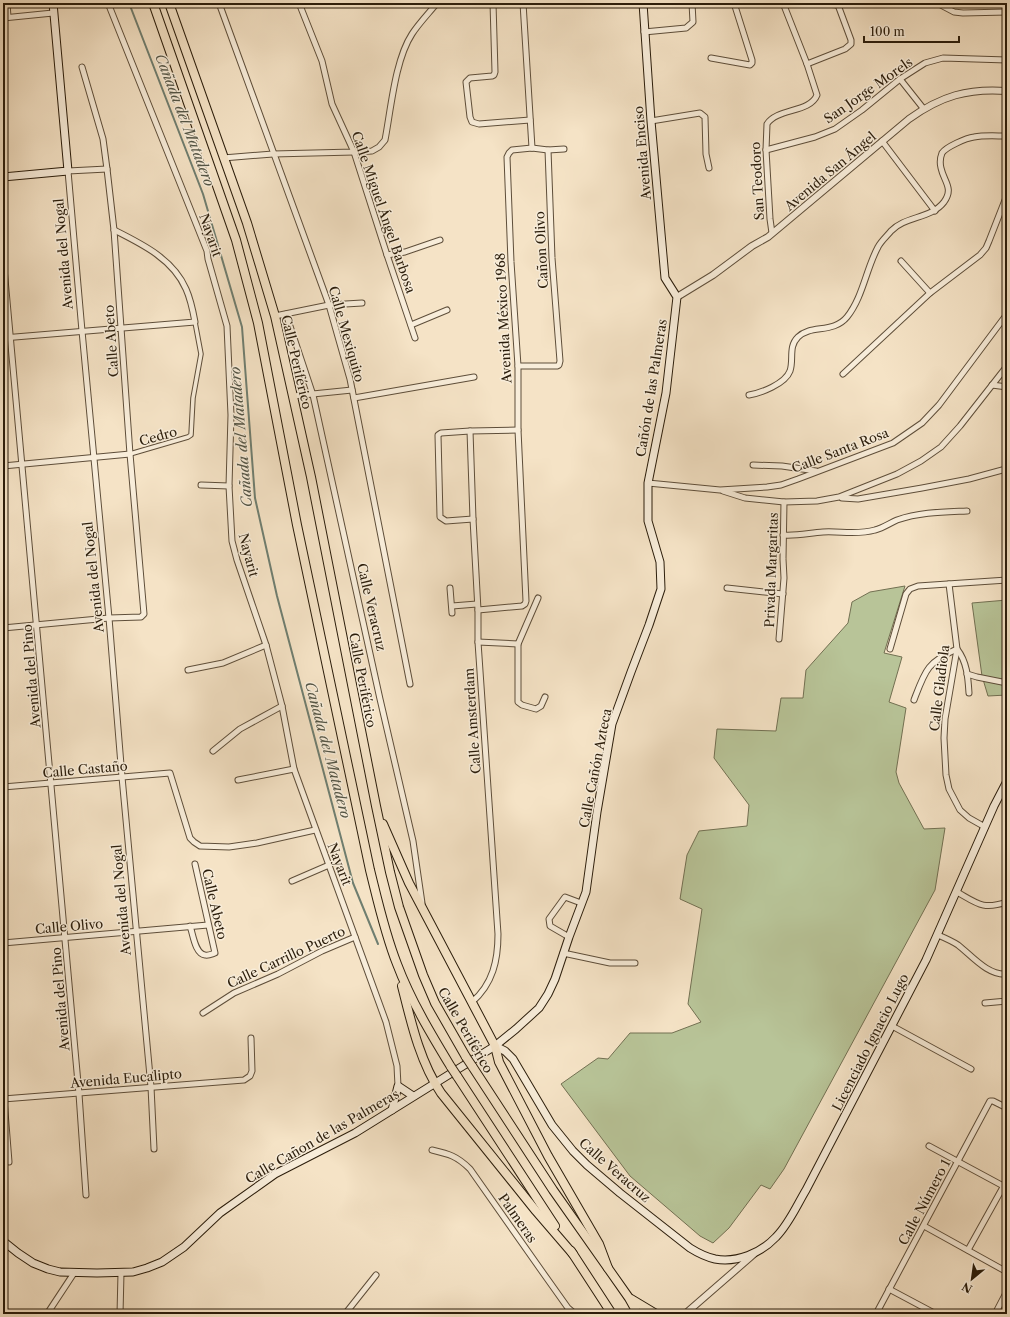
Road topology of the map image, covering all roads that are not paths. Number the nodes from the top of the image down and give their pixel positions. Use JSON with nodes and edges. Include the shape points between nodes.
{"nodes":[{"id":1,"x":7,"y":3,"type":"edge"},
{"id":2,"x":53,"y":3,"type":"edge"},
{"id":3,"x":108,"y":3,"type":"edge"},
{"id":4,"x":153,"y":3,"type":"edge"},
{"id":5,"x":169,"y":3,"type":"edge"},
{"id":6,"x":219,"y":3,"type":"edge"},
{"id":7,"x":299,"y":3,"type":"edge"},
{"id":8,"x":438,"y":3,"type":"edge"},
{"id":9,"x":493,"y":3,"type":"edge"},
{"id":10,"x":524,"y":3,"type":"edge"},
{"id":11,"x":643,"y":3,"type":"edge"},
{"id":12,"x":692,"y":3,"type":"edge"},
{"id":13,"x":734,"y":3,"type":"edge"},
{"id":14,"x":783,"y":3,"type":"edge"},
{"id":15,"x":814,"y":3,"type":"edge"},
{"id":16,"x":937,"y":3,"type":"edge"},
{"id":17,"x":839,"y":4,"type":"edge"},
{"id":18,"x":1007,"y":12,"type":"edge"},
{"id":19,"x":53,"y":13,"type":"junction"},
{"id":20,"x":6,"y":18,"type":"edge"},
{"id":21,"x":644,"y":32,"type":"junction"},
{"id":22,"x":711,"y":58,"type":"dead end"},
{"id":23,"x":1007,"y":60,"type":"edge"},
{"id":24,"x":807,"y":64,"type":"junction"},
{"id":25,"x":82,"y":67,"type":"dead end"},
{"id":26,"x":900,"y":79,"type":"junction"},
{"id":27,"x":1007,"y":91,"type":"edge"},
{"id":28,"x":923,"y":108,"type":"junction"},
{"id":29,"x":530,"y":120,"type":"junction"},
{"id":30,"x":651,"y":121,"type":"junction"},
{"id":31,"x":1007,"y":136,"type":"edge"},
{"id":32,"x":882,"y":141,"type":"junction"},
{"id":33,"x":532,"y":148,"type":"junction"},
{"id":34,"x":564,"y":149,"type":"dead end"},
{"id":35,"x":548,"y":150,"type":"junction"},
{"id":36,"x":766,"y":150,"type":"junction"},
{"id":37,"x":354,"y":152,"type":"junction"},
{"id":38,"x":273,"y":154,"type":"junction"},
{"id":39,"x":223,"y":158,"type":"junction"},
{"id":40,"x":708,"y":168,"type":"dead end"},
{"id":41,"x":107,"y":169,"type":"junction"},
{"id":42,"x":68,"y":171,"type":"junction"},
{"id":43,"x":3,"y":177,"type":"edge"},
{"id":44,"x":1007,"y":195,"type":"edge"},
{"id":45,"x":935,"y":211,"type":"junction"},
{"id":46,"x":114,"y":230,"type":"junction"},
{"id":47,"x":772,"y":234,"type":"junction"},
{"id":48,"x":440,"y":240,"type":"dead end"},
{"id":49,"x":387,"y":255,"type":"junction"},
{"id":50,"x":3,"y":257,"type":"edge"},
{"id":51,"x":901,"y":261,"type":"dead end"},
{"id":52,"x":930,"y":293,"type":"junction"},
{"id":53,"x":677,"y":297,"type":"junction"},
{"id":54,"x":362,"y":303,"type":"dead end"},
{"id":55,"x":329,"y":305,"type":"junction"},
{"id":56,"x":447,"y":310,"type":"dead end"},
{"id":57,"x":286,"y":314,"type":"junction"},
{"id":58,"x":1007,"y":314,"type":"edge"},
{"id":59,"x":275,"y":316,"type":"junction"},
{"id":60,"x":195,"y":322,"type":"junction"},
{"id":61,"x":411,"y":325,"type":"junction"},
{"id":62,"x":121,"y":328,"type":"junction"},
{"id":63,"x":82,"y":331,"type":"junction"},
{"id":64,"x":3,"y":338,"type":"edge"},
{"id":65,"x":11,"y":338,"type":"junction"},
{"id":66,"x":415,"y":338,"type":"dead end"},
{"id":67,"x":518,"y":366,"type":"junction"},
{"id":68,"x":1007,"y":366,"type":"edge"},
{"id":69,"x":843,"y":374,"type":"dead end"},
{"id":70,"x":474,"y":377,"type":"dead end"},
{"id":71,"x":992,"y":384,"type":"junction"},
{"id":72,"x":1007,"y":387,"type":"edge"},
{"id":73,"x":352,"y":390,"type":"junction"},
{"id":74,"x":313,"y":395,"type":"junction"},
{"id":75,"x":749,"y":395,"type":"dead end"},
{"id":76,"x":293,"y":396,"type":"junction"},
{"id":77,"x":354,"y":398,"type":"junction"},
{"id":78,"x":518,"y":430,"type":"junction"},
{"id":79,"x":470,"y":431,"type":"junction"},
{"id":80,"x":130,"y":454,"type":"junction"},
{"id":81,"x":93,"y":459,"type":"junction"},
{"id":82,"x":22,"y":465,"type":"junction"},
{"id":83,"x":754,"y":465,"type":"dead end"},
{"id":84,"x":3,"y":466,"type":"edge"},
{"id":85,"x":1006,"y":469,"type":"dead end"},
{"id":86,"x":816,"y":471,"type":"junction"},
{"id":87,"x":648,"y":483,"type":"junction"},
{"id":88,"x":201,"y":485,"type":"dead end"},
{"id":89,"x":229,"y":486,"type":"junction"},
{"id":90,"x":720,"y":490,"type":"junction"},
{"id":91,"x":839,"y":497,"type":"junction"},
{"id":92,"x":784,"y":502,"type":"junction"},
{"id":93,"x":967,"y":511,"type":"dead end"},
{"id":94,"x":473,"y":520,"type":"junction"},
{"id":95,"x":783,"y":536,"type":"junction"},
{"id":96,"x":1007,"y":580,"type":"edge"},
{"id":97,"x":950,"y":584,"type":"junction"},
{"id":98,"x":450,"y":588,"type":"dead end"},
{"id":99,"x":727,"y":588,"type":"dead end"},
{"id":100,"x":783,"y":594,"type":"junction"},
{"id":101,"x":538,"y":598,"type":"dead end"},
{"id":102,"x":452,"y":606,"type":"junction"},
{"id":103,"x":478,"y":607,"type":"junction"},
{"id":104,"x":452,"y":613,"type":"dead end"},
{"id":105,"x":109,"y":618,"type":"junction"},
{"id":106,"x":37,"y":624,"type":"junction"},
{"id":107,"x":3,"y":628,"type":"edge"},
{"id":108,"x":779,"y":639,"type":"dead end"},
{"id":109,"x":478,"y":642,"type":"junction"},
{"id":110,"x":518,"y":644,"type":"junction"},
{"id":111,"x":266,"y":645,"type":"junction"},
{"id":112,"x":890,"y":648,"type":"dead end"},
{"id":113,"x":957,"y":649,"type":"junction"},
{"id":114,"x":188,"y":670,"type":"dead end"},
{"id":115,"x":968,"y":674,"type":"junction"},
{"id":116,"x":1007,"y":683,"type":"edge"},
{"id":117,"x":410,"y":684,"type":"dead end"},
{"id":118,"x":969,"y":693,"type":"dead end"},
{"id":119,"x":545,"y":697,"type":"dead end"},
{"id":120,"x":914,"y":700,"type":"dead end"},
{"id":121,"x":282,"y":706,"type":"junction"},
{"id":122,"x":213,"y":751,"type":"dead end"},
{"id":123,"x":294,"y":769,"type":"junction"},
{"id":124,"x":122,"y":777,"type":"junction"},
{"id":125,"x":238,"y":780,"type":"dead end"},
{"id":126,"x":1007,"y":781,"type":"edge"},
{"id":127,"x":52,"y":783,"type":"junction"},
{"id":128,"x":3,"y":787,"type":"edge"},
{"id":129,"x":376,"y":806,"type":"junction"},
{"id":130,"x":985,"y":827,"type":"junction"},
{"id":131,"x":315,"y":830,"type":"junction"},
{"id":132,"x":195,"y":864,"type":"dead end"},
{"id":133,"x":329,"y":865,"type":"junction"},
{"id":134,"x":292,"y":881,"type":"dead end"},
{"id":135,"x":957,"y":892,"type":"junction"},
{"id":136,"x":1007,"y":902,"type":"edge"},
{"id":137,"x":582,"y":904,"type":"junction"},
{"id":138,"x":422,"y":908,"type":"junction"},
{"id":139,"x":208,"y":925,"type":"junction"},
{"id":140,"x":190,"y":926,"type":"junction"},
{"id":141,"x":136,"y":931,"type":"junction"},
{"id":142,"x":938,"y":935,"type":"junction"},
{"id":143,"x":355,"y":937,"type":"junction"},
{"id":144,"x":569,"y":937,"type":"junction"},
{"id":145,"x":65,"y":938,"type":"junction"},
{"id":146,"x":3,"y":943,"type":"edge"},
{"id":147,"x":563,"y":953,"type":"junction"},
{"id":148,"x":635,"y":963,"type":"dead end"},
{"id":149,"x":397,"y":964,"type":"junction"},
{"id":150,"x":1007,"y":974,"type":"edge"},
{"id":151,"x":1007,"y":1000,"type":"edge"},
{"id":152,"x":472,"y":1002,"type":"junction"},
{"id":153,"x":985,"y":1003,"type":"dead end"},
{"id":154,"x":539,"y":1008,"type":"joint"},
{"id":155,"x":203,"y":1013,"type":"dead end"},
{"id":156,"x":892,"y":1026,"type":"junction"},
{"id":157,"x":251,"y":1038,"type":"dead end"},
{"id":158,"x":495,"y":1046,"type":"junction"},
{"id":159,"x":971,"y":1069,"type":"dead end"},
{"id":160,"x":435,"y":1084,"type":"junction"},
{"id":161,"x":398,"y":1086,"type":"junction"},
{"id":162,"x":150,"y":1087,"type":"junction"},
{"id":163,"x":3,"y":1093,"type":"edge"},
{"id":164,"x":79,"y":1094,"type":"junction"},
{"id":165,"x":413,"y":1096,"type":"junction"},
{"id":166,"x":3,"y":1099,"type":"edge"},
{"id":167,"x":1007,"y":1108,"type":"edge"},
{"id":168,"x":392,"y":1110,"type":"junction"},
{"id":169,"x":929,"y":1146,"type":"dead end"},
{"id":170,"x":154,"y":1149,"type":"dead end"},
{"id":171,"x":432,"y":1150,"type":"dead end"},
{"id":172,"x":958,"y":1161,"type":"junction"},
{"id":173,"x":9,"y":1162,"type":"dead end"},
{"id":174,"x":1007,"y":1180,"type":"edge"},
{"id":175,"x":1005,"y":1188,"type":"edge"},
{"id":176,"x":86,"y":1195,"type":"dead end"},
{"id":177,"x":924,"y":1226,"type":"junction"},
{"id":178,"x":3,"y":1241,"type":"edge"},
{"id":179,"x":968,"y":1250,"type":"junction"},
{"id":180,"x":755,"y":1253,"type":"junction"},
{"id":181,"x":573,"y":1254,"type":"junction"},
{"id":182,"x":608,"y":1268,"type":"junction"},
{"id":183,"x":1007,"y":1272,"type":"edge"},
{"id":184,"x":376,"y":1274,"type":"dead end"},
{"id":185,"x":72,"y":1276,"type":"junction"},
{"id":186,"x":120,"y":1276,"type":"junction"},
{"id":187,"x":890,"y":1289,"type":"junction"},
{"id":188,"x":1007,"y":1291,"type":"edge"},
{"id":189,"x":629,"y":1298,"type":"junction"},
{"id":190,"x":611,"y":1313,"type":"edge"},
{"id":191,"x":47,"y":1314,"type":"edge"},
{"id":192,"x":120,"y":1314,"type":"edge"},
{"id":193,"x":345,"y":1314,"type":"edge"},
{"id":194,"x":575,"y":1314,"type":"edge"},
{"id":195,"x":638,"y":1314,"type":"edge"},
{"id":196,"x":656,"y":1314,"type":"edge"},
{"id":197,"x":685,"y":1314,"type":"edge"},
{"id":198,"x":876,"y":1314,"type":"edge"},
{"id":199,"x":936,"y":1314,"type":"edge"},
{"id":200,"x":995,"y":1314,"type":"edge"}],
"edges":[{"from":1,"to":20,"type":"street"},
{"from":2,"to":19,"type":"main road","name":"Avenida del Nogal"},
{"from":3,"to":89,"type":"street","name":"Nayarit","via":[[207,251],[227,326],[231,415]]},
{"from":4,"to":149,"type":"highway","via":[[236,240],[258,322],[297,525],[370,870]]},
{"from":5,"to":39,"type":"highway","name":"Calle Periférico"},
{"from":6,"to":38,"type":"street","name":"Calle Mexiquito"},
{"from":7,"to":37,"type":"street","name":"Calle Miguel Ángel Barbosa","via":[[322,61],[332,104]]},
{"from":8,"to":37,"type":"street","via":[[412,33],[405,48],[385,140],[372,150]]},
{"from":9,"to":29,"type":"street","via":[[495,72],[492,76],[467,80],[470,117],[472,122],[479,124]]},
{"from":10,"to":29,"type":"street"},
{"from":11,"to":21,"type":"main road","name":"Avenida Enciso"},
{"from":12,"to":21,"type":"street","via":[[693,22],[686,28]]},
{"from":13,"to":22,"type":"street","via":[[752,63],[750,65]]},
{"from":14,"to":24,"type":"street"},
{"from":15,"to":17,"type":"street"},
{"from":16,"to":18,"type":"street","via":[[954,12]]},
{"from":17,"to":24,"type":"street","via":[[851,44],[845,49]]},
{"from":19,"to":20,"type":"street"},
{"from":19,"to":42,"type":"main road","name":"Avenida del Nogal"},
{"from":21,"to":30,"type":"main road","name":"Avenida Enciso"},
{"from":23,"to":26,"type":"street","name":"San Jorge Morels","via":[[943,58],[925,63]]},
{"from":24,"to":36,"type":"street","name":"San Teodoro","via":[[817,95],[815,100],[768,121]]},
{"from":25,"to":41,"type":"street","name":"Calle Abeto","via":[[103,139]]},
{"from":26,"to":28,"type":"street"},
{"from":26,"to":36,"type":"street","name":"San Jorge Morels","via":[[835,129]]},
{"from":27,"to":28,"type":"street","name":"Avenida San Ángel","via":[[951,95]]},
{"from":28,"to":32,"type":"street","name":"Avenida San Ángel"},
{"from":29,"to":33,"type":"street"},
{"from":30,"to":40,"type":"street","via":[[703,114]]},
{"from":30,"to":53,"type":"main road","name":"Avenida Enciso","via":[[665,278]]},
{"from":31,"to":45,"type":"street","via":[[973,137],[951,146],[942,153],[941,169],[948,186],[948,194]]},
{"from":32,"to":45,"type":"street"},
{"from":32,"to":47,"type":"street","name":"Avenida San Ángel"},
{"from":33,"to":35,"type":"street"},
{"from":33,"to":67,"type":"street","name":"Avenida México 1968","via":[[512,150],[507,157]]},
{"from":34,"to":35,"type":"street"},
{"from":35,"to":67,"type":"street","name":"Cañon Olivo","via":[[552,258],[560,361],[556,366]]},
{"from":36,"to":47,"type":"street","name":"San Teodoro"},
{"from":37,"to":38,"type":"street"},
{"from":37,"to":49,"type":"street","name":"Calle Miguel Ángel Barbosa"},
{"from":38,"to":39,"type":"street"},
{"from":38,"to":55,"type":"street","name":"Calle Mexiquito"},
{"from":39,"to":59,"type":"highway","name":"Calle Periférico","via":[[247,223]]},
{"from":41,"to":42,"type":"street"},
{"from":41,"to":46,"type":"street","name":"Calle Abeto"},
{"from":42,"to":43,"type":"main road"},
{"from":42,"to":63,"type":"street","name":"Avenida del Nogal"},
{"from":44,"to":52,"type":"street","via":[[986,248]]},
{"from":45,"to":75,"type":"street","via":[[892,229],[878,246],[856,304],[847,317],[839,325],[803,333],[791,351],[790,371],[786,377],[769,389]]},
{"from":46,"to":60,"type":"street","via":[[170,264],[186,288]]},
{"from":46,"to":62,"type":"street","name":"Calle Abeto"},
{"from":47,"to":53,"type":"street","name":"Avenida San Ángel"},
{"from":48,"to":49,"type":"street","via":[[406,252]]},
{"from":49,"to":61,"type":"street","name":"Calle Miguel Ángel Barbosa"},
{"from":50,"to":65,"type":"street","name":"Avenida del Pino"},
{"from":51,"to":52,"type":"street"},
{"from":52,"to":69,"type":"street"},
{"from":53,"to":87,"type":"main road","name":"Cañón de las Palmeras","via":[[666,393]]},
{"from":54,"to":55,"type":"street"},
{"from":55,"to":57,"type":"street"},
{"from":55,"to":73,"type":"street","name":"Calle Mexiquito"},
{"from":56,"to":61,"type":"street"},
{"from":57,"to":59,"type":"street"},
{"from":57,"to":74,"type":"street","name":"Calle Veracruz"},
{"from":58,"to":86,"type":"street","name":"Calle Santa Rosa","via":[[939,405],[922,423],[893,443]]},
{"from":59,"to":76,"type":"highway","name":"Calle Periférico"},
{"from":60,"to":62,"type":"street"},
{"from":60,"to":80,"type":"street","name":"Cedro","via":[[201,354],[193,398],[191,435]]},
{"from":61,"to":66,"type":"street","name":"Calle Miguel Ángel Barbosa"},
{"from":62,"to":63,"type":"street"},
{"from":62,"to":80,"type":"street","name":"Calle Abeto"},
{"from":63,"to":65,"type":"street"},
{"from":63,"to":81,"type":"street","name":"Avenida del Nogal"},
{"from":64,"to":65,"type":"street"},
{"from":65,"to":82,"type":"street","name":"Avenida del Pino"},
{"from":67,"to":78,"type":"street","name":"Avenida México 1968"},
{"from":68,"to":71,"type":"street"},
{"from":70,"to":77,"type":"street"},
{"from":71,"to":72,"type":"street"},
{"from":71,"to":91,"type":"street","via":[[941,447],[897,474]]},
{"from":73,"to":74,"type":"street"},
{"from":73,"to":77,"type":"street","name":"Calle Mexiquito"},
{"from":74,"to":76,"type":"street"},
{"from":74,"to":138,"type":"street","name":"Calle Veracruz","via":[[414,841]]},
{"from":76,"to":129,"type":"highway","name":"Calle Periférico"},
{"from":77,"to":117,"type":"street","name":"Calle Mexiquito"},
{"from":78,"to":79,"type":"street"},
{"from":78,"to":103,"type":"street","name":"Avenida México 1968","via":[[526,600],[522,606]]},
{"from":79,"to":94,"type":"street","name":"Calle Amsterdam"},
{"from":79,"to":94,"type":"street","via":[[438,435],[440,517],[446,521]]},
{"from":80,"to":81,"type":"street"},
{"from":80,"to":105,"type":"street","name":"Calle Abeto","via":[[144,614]]},
{"from":81,"to":82,"type":"street"},
{"from":81,"to":105,"type":"street","name":"Avenida del Nogal"},
{"from":82,"to":84,"type":"street"},
{"from":82,"to":106,"type":"street","name":"Avenida del Pino"},
{"from":83,"to":86,"type":"street"},
{"from":85,"to":91,"type":"street","via":[[969,479],[858,499]]},
{"from":86,"to":90,"type":"street","name":"Calle Santa Rosa","via":[[781,485]]},
{"from":87,"to":90,"type":"street","name":"Calle Santa Rosa"},
{"from":87,"to":137,"type":"main road","name":"Calle Cañón Azteca","via":[[648,521],[660,562],[661,589],[612,724],[589,875]]},
{"from":88,"to":89,"type":"street"},
{"from":89,"to":111,"type":"street","name":"Nayarit","via":[[232,541]]},
{"from":90,"to":92,"type":"street","via":[[746,498]]},
{"from":91,"to":92,"type":"street"},
{"from":92,"to":95,"type":"street","name":"Privada Margaritas"},
{"from":93,"to":95,"type":"street","via":[[922,514],[898,520],[875,530]]},
{"from":94,"to":103,"type":"street","name":"Calle Amsterdam"},
{"from":95,"to":100,"type":"street","name":"Privada Margaritas"},
{"from":96,"to":97,"type":"street"},
{"from":97,"to":112,"type":"street","via":[[910,589],[906,594]]},
{"from":97,"to":113,"type":"street","name":"Calle Gladiola"},
{"from":98,"to":102,"type":"street"},
{"from":99,"to":100,"type":"street"},
{"from":100,"to":108,"type":"street","name":"Privada Margaritas"},
{"from":101,"to":110,"type":"street"},
{"from":102,"to":103,"type":"street"},
{"from":102,"to":104,"type":"street"},
{"from":103,"to":109,"type":"street","name":"Calle Amsterdam"},
{"from":105,"to":106,"type":"street"},
{"from":105,"to":124,"type":"street","name":"Avenida del Nogal"},
{"from":106,"to":107,"type":"street"},
{"from":106,"to":127,"type":"street","name":"Avenida del Pino"},
{"from":109,"to":110,"type":"street"},
{"from":109,"to":152,"type":"street","name":"Calle Amsterdam","via":[[498,950],[492,975],[484,990]]},
{"from":110,"to":119,"type":"street","via":[[519,703],[536,708],[541,706]]},
{"from":111,"to":114,"type":"street","via":[[223,663]]},
{"from":111,"to":121,"type":"street","name":"Nayarit"},
{"from":113,"to":115,"type":"street"},
{"from":113,"to":120,"type":"street","via":[[933,662]]},
{"from":113,"to":130,"type":"street","name":"Calle Gladiola","via":[[945,719],[946,775],[949,788],[960,810]]},
{"from":115,"to":116,"type":"street"},
{"from":115,"to":118,"type":"street"},
{"from":121,"to":122,"type":"street","via":[[240,729]]},
{"from":121,"to":123,"type":"street","name":"Nayarit"},
{"from":123,"to":125,"type":"street"},
{"from":123,"to":131,"type":"street","name":"Nayarit"},
{"from":124,"to":127,"type":"street","name":"Calle Castaño"},
{"from":124,"to":131,"type":"street","name":"Calle Castaño","via":[[170,773],[190,838],[200,846],[229,847]]},
{"from":124,"to":141,"type":"street","name":"Avenida del Nogal"},
{"from":126,"to":130,"type":"main road","name":"Licenciado Ignacio Lugo"},
{"from":127,"to":128,"type":"street","name":"Calle Castaño"},
{"from":127,"to":145,"type":"street","name":"Avenida del Pino"},
{"from":129,"to":138,"type":"highway"},
{"from":129,"to":182,"type":"highway","name":"Calle Periférico","bridge":true,"via":[[399,907],[435,1003],[466,1057],[553,1190]]},
{"from":130,"to":135,"type":"main road","name":"Licenciado Ignacio Lugo"},
{"from":131,"to":133,"type":"street","name":"Nayarit"},
{"from":132,"to":139,"type":"street","name":"Calle Abeto"},
{"from":133,"to":134,"type":"street"},
{"from":133,"to":143,"type":"street","name":"Nayarit"},
{"from":135,"to":136,"type":"street","via":[[987,907]]},
{"from":135,"to":142,"type":"main road","name":"Licenciado Ignacio Lugo"},
{"from":137,"to":144,"type":"main road","name":"Calle Cañón Azteca"},
{"from":137,"to":144,"type":"street","via":[[565,897],[549,919],[550,926]]},
{"from":138,"to":152,"type":"highway"},
{"from":139,"to":140,"type":"street","name":"Calle Olivo"},
{"from":139,"to":140,"type":"street","name":"Calle Abeto","via":[[215,953],[206,956],[200,954],[197,949]]},
{"from":140,"to":141,"type":"street","name":"Calle Olivo"},
{"from":141,"to":145,"type":"street","name":"Calle Olivo"},
{"from":141,"to":162,"type":"street","name":"Avenida del Nogal"},
{"from":142,"to":150,"type":"street","via":[[957,945],[990,970]]},
{"from":142,"to":156,"type":"main road","name":"Licenciado Ignacio Lugo"},
{"from":143,"to":155,"type":"street","name":"Calle Carrillo Puerto","via":[[227,997]]},
{"from":143,"to":161,"type":"street","name":"Nayarit","via":[[386,1022],[397,1066]]},
{"from":144,"to":147,"type":"main road","name":"Calle Cañón Azteca"},
{"from":145,"to":146,"type":"street","name":"Calle Olivo"},
{"from":145,"to":164,"type":"street","name":"Avenida del Pino"},
{"from":147,"to":148,"type":"street","via":[[610,963]]},
{"from":147,"to":154,"type":"main road","name":"Calle Cañón Azteca","via":[[555,979]]},
{"from":149,"to":160,"type":"highway","via":[[418,1044]]},
{"from":149,"to":181,"type":"highway","bridge":true,"via":[[417,1008],[451,1067]]},
{"from":151,"to":153,"type":"street"},
{"from":152,"to":158,"type":"highway"},
{"from":154,"to":158,"type":"main road","name":"Calle Cañon de las Palmeras"},
{"from":156,"to":159,"type":"street"},
{"from":156,"to":180,"type":"main road","name":"Licenciado Ignacio Lugo","via":[[788,1220],[777,1236]]},
{"from":157,"to":162,"type":"street","name":"Avenida Eucalipto","via":[[252,1070],[250,1076],[244,1080]]},
{"from":158,"to":160,"type":"main road","name":"Calle Cañon de las Palmeras"},
{"from":158,"to":180,"type":"main road","name":"Calle Veracruz","via":[[513,1059],[562,1139],[620,1193],[698,1253],[727,1260]]},
{"from":158,"to":182,"type":"highway","via":[[500,1062],[548,1156],[600,1244]]},
{"from":160,"to":165,"type":"main road","name":"Calle Cañon de las Palmeras"},
{"from":160,"to":181,"type":"highway"},
{"from":161,"to":165,"type":"main road"},
{"from":161,"to":168,"type":"main road"},
{"from":162,"to":164,"type":"street","name":"Avenida Eucalipto"},
{"from":162,"to":170,"type":"street","name":"Avenida del Nogal"},
{"from":163,"to":166,"type":"street"},
{"from":164,"to":166,"type":"street","name":"Avenida Eucalipto"},
{"from":164,"to":176,"type":"street","name":"Avenida del Pino"},
{"from":165,"to":168,"type":"main road","name":"Calle Cañon de las Palmeras"},
{"from":166,"to":173,"type":"street"},
{"from":167,"to":172,"type":"street","name":"Calle Número 1","via":[[992,1100]]},
{"from":168,"to":186,"type":"main road","name":"Calle Cañon de las Palmeras","via":[[355,1133],[275,1174],[220,1213],[162,1262]]},
{"from":169,"to":172,"type":"street"},
{"from":171,"to":194,"type":"street","name":"Palmeras","via":[[456,1157],[470,1169],[568,1308]]},
{"from":172,"to":175,"type":"street"},
{"from":172,"to":177,"type":"street","name":"Calle Número 1"},
{"from":174,"to":175,"type":"street"},
{"from":175,"to":179,"type":"street"},
{"from":177,"to":179,"type":"street"},
{"from":177,"to":187,"type":"street","name":"Calle Número 1"},
{"from":178,"to":185,"type":"main road","name":"Calle Cañon de las Palmeras","via":[[33,1263]]},
{"from":179,"to":183,"type":"street"},
{"from":180,"to":197,"type":"street"},
{"from":181,"to":190,"type":"highway"},
{"from":182,"to":189,"type":"highway","name":"Calle Periférico"},
{"from":184,"to":193,"type":"street"},
{"from":185,"to":186,"type":"main road","name":"Calle Cañon de las Palmeras"},
{"from":185,"to":191,"type":"street"},
{"from":186,"to":192,"type":"street"},
{"from":187,"to":198,"type":"street","name":"Calle Número 1"},
{"from":187,"to":199,"type":"street"},
{"from":188,"to":200,"type":"street"},
{"from":189,"to":195,"type":"highway","name":"Calle Periférico"},
{"from":189,"to":196,"type":"highway"}]}
